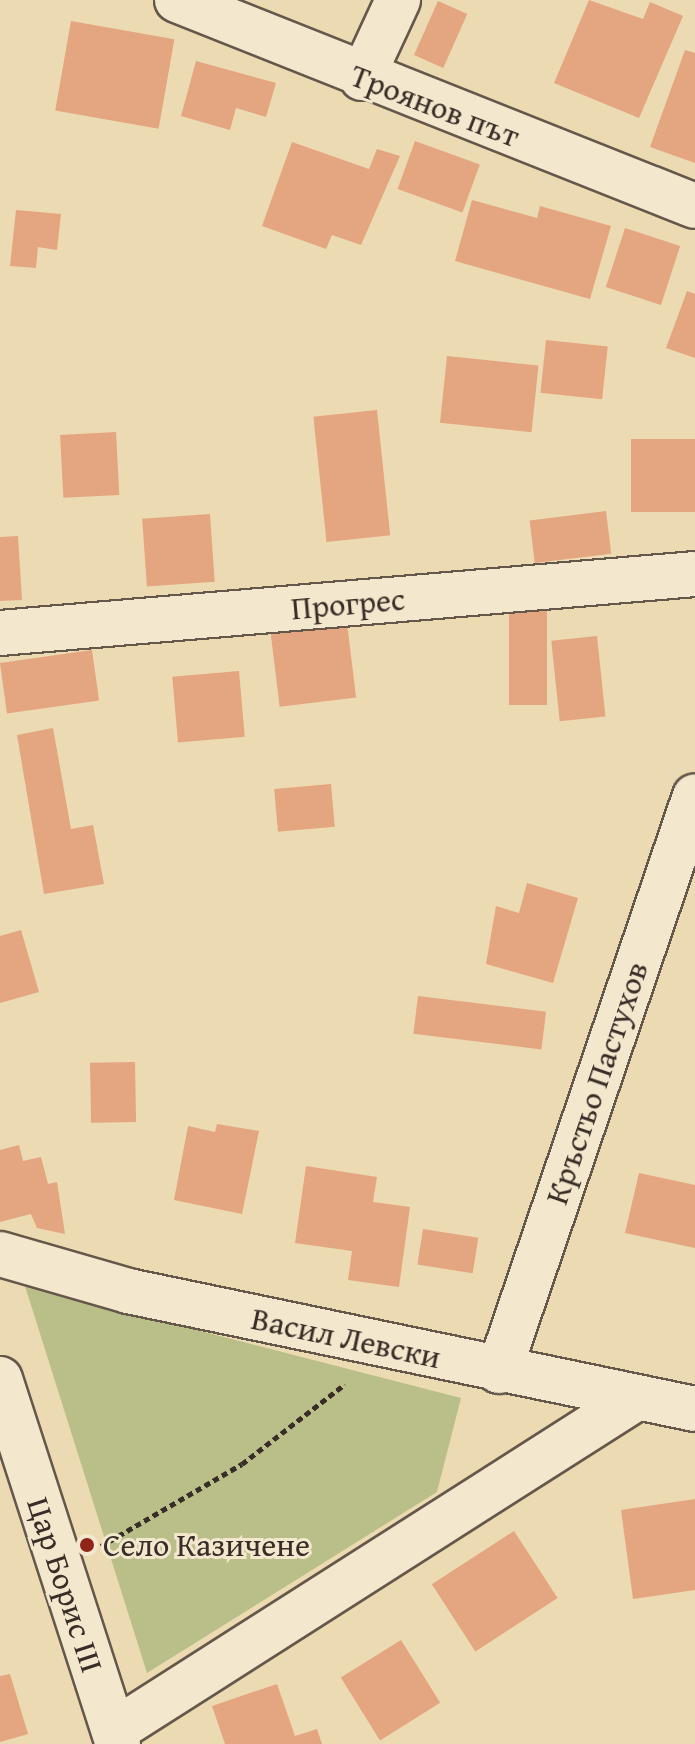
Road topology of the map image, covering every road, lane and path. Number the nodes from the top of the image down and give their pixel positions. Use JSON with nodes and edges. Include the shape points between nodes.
{"nodes":[{"id":1,"x":177,"y":0,"type":"edge"},
{"id":2,"x":398,"y":0,"type":"edge"},
{"id":3,"x":362,"y":78,"type":"junction"},
{"id":4,"x":695,"y":206,"type":"edge"},
{"id":5,"x":695,"y":574,"type":"edge"},
{"id":6,"x":0,"y":633,"type":"edge"},
{"id":7,"x":695,"y":796,"type":"edge"},
{"id":8,"x":0,"y":1254,"type":"edge"},
{"id":9,"x":374,"y":1344,"type":"junction"},
{"id":10,"x":499,"y":1371,"type":"junction"},
{"id":11,"x":0,"y":1379,"type":"edge"},
{"id":12,"x":635,"y":1399,"type":"junction"},
{"id":13,"x":695,"y":1409,"type":"edge"},
{"id":14,"x":55,"y":1562,"type":"junction"},
{"id":15,"x":116,"y":1738,"type":"edge"}],
"edges":[{"from":1,"to":3,"type":"street","name":"Троянов път"},
{"from":2,"to":3,"type":"street"},
{"from":3,"to":4,"type":"street","name":"Троянов път"},
{"from":5,"to":6,"type":"street","name":"Прогрес"},
{"from":7,"to":10,"type":"street","name":"Кръстьо Пастухов"},
{"from":8,"to":9,"type":"street","name":"Васил Левски","via":[[128,1291]]},
{"from":9,"to":10,"type":"street","name":"Васил Левски"},
{"from":9,"to":14,"type":"path","via":[[342,1388],[242,1464],[128,1537]]},
{"from":10,"to":12,"type":"street","name":"Васил Левски"},
{"from":11,"to":14,"type":"street","name":"Цар Борис III"},
{"from":12,"to":13,"type":"street","name":"Васил Левски"},
{"from":12,"to":15,"type":"street"},
{"from":14,"to":15,"type":"street","name":"Цар Борис III"}]}
